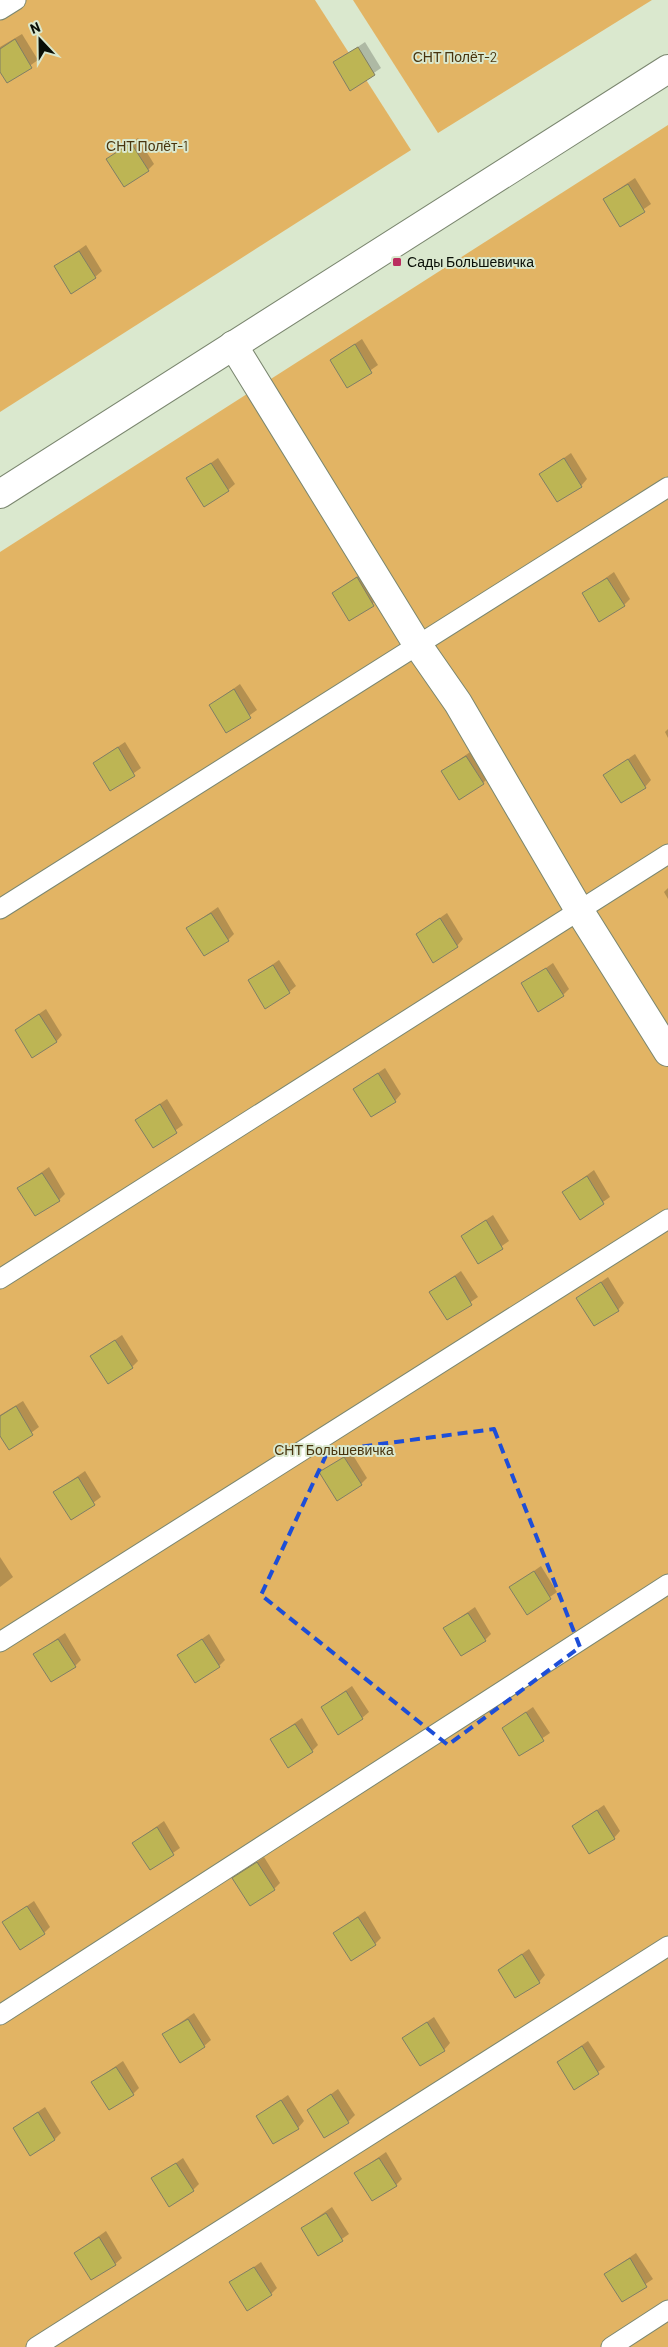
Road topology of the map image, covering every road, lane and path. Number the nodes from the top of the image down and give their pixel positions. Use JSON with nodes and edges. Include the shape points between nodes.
{"nodes":[{"id":1,"x":16,"y":0,"type":"edge"},
{"id":2,"x":0,"y":10,"type":"edge"},
{"id":3,"x":668,"y":69,"type":"edge"},
{"id":4,"x":233,"y":345,"type":"junction"},
{"id":5,"x":668,"y":487,"type":"edge"},
{"id":6,"x":0,"y":494,"type":"edge"},
{"id":7,"x":417,"y":644,"type":"junction"},
{"id":8,"x":668,"y":854,"type":"edge"},
{"id":9,"x":0,"y":909,"type":"edge"},
{"id":10,"x":579,"y":910,"type":"junction"},
{"id":11,"x":668,"y":1052,"type":"edge"},
{"id":12,"x":668,"y":1219,"type":"edge"},
{"id":13,"x":0,"y":1279,"type":"edge"},
{"id":14,"x":668,"y":1584,"type":"edge"},
{"id":15,"x":0,"y":1642,"type":"edge"},
{"id":16,"x":668,"y":1946,"type":"edge"},
{"id":17,"x":0,"y":2015,"type":"edge"},
{"id":18,"x":668,"y":2310,"type":"edge"},
{"id":19,"x":36,"y":2347,"type":"edge"},
{"id":20,"x":611,"y":2347,"type":"edge"}],
"edges":[{"from":1,"to":2,"type":"lane"},
{"from":3,"to":4,"type":"street"},
{"from":4,"to":6,"type":"street"},
{"from":4,"to":7,"type":"street"},
{"from":5,"to":7,"type":"lane"},
{"from":7,"to":9,"type":"lane"},
{"from":7,"to":10,"type":"street","via":[[458,703]]},
{"from":8,"to":10,"type":"lane"},
{"from":10,"to":11,"type":"street"},
{"from":10,"to":13,"type":"lane"},
{"from":12,"to":15,"type":"lane"},
{"from":14,"to":17,"type":"lane"},
{"from":16,"to":19,"type":"lane"},
{"from":18,"to":20,"type":"lane"}]}
